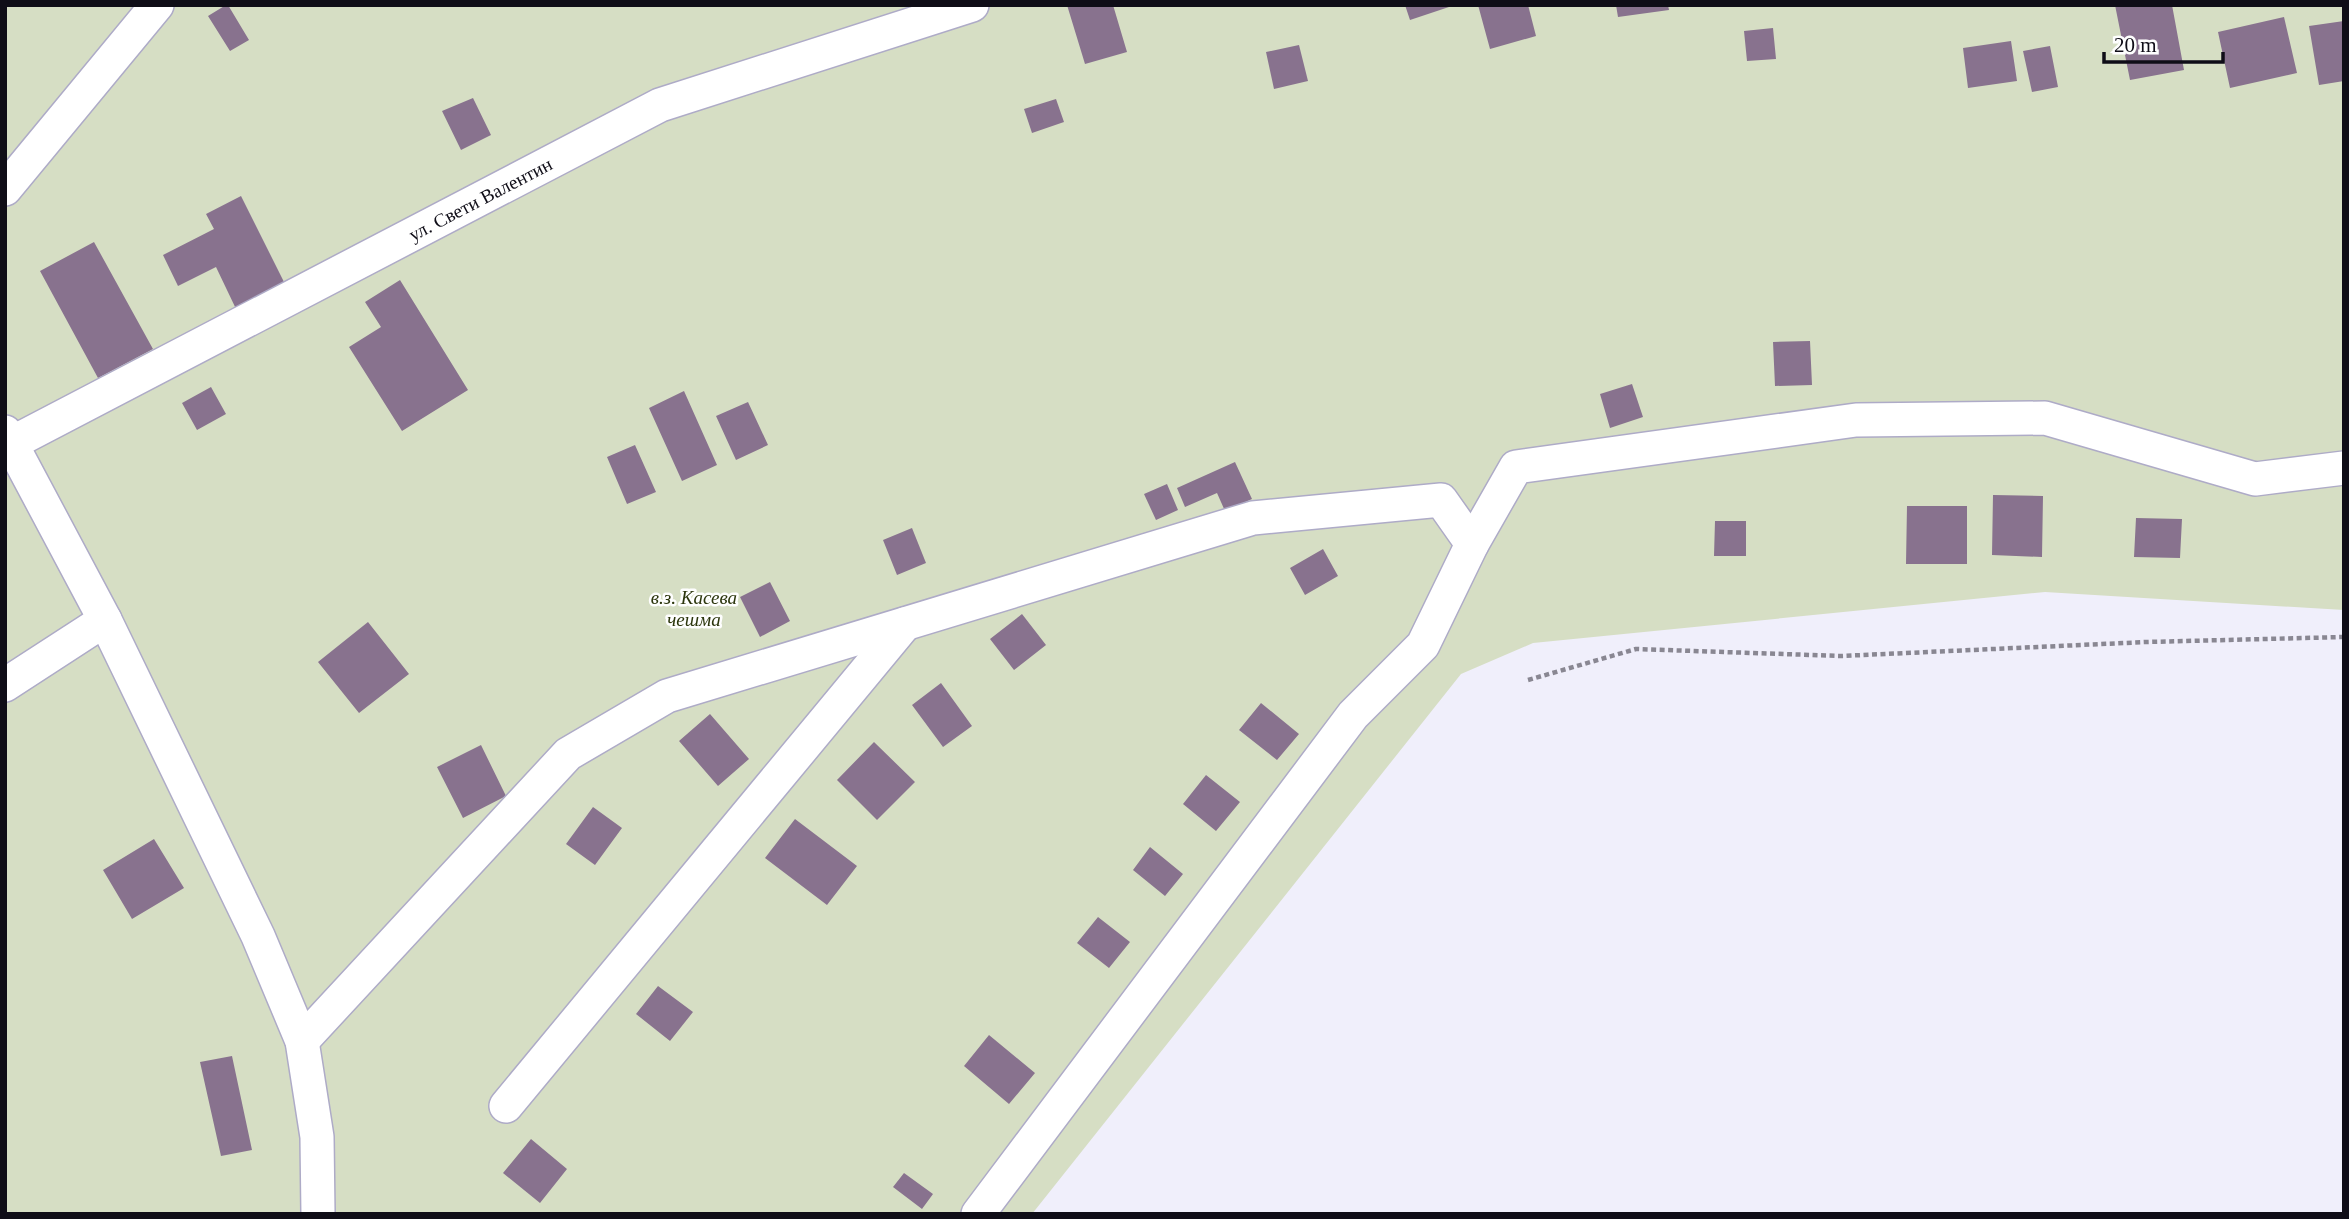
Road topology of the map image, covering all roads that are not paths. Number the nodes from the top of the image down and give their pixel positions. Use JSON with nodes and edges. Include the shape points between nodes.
{"nodes":[{"id":1,"x":157,"y":5,"type":"edge"},
{"id":2,"x":972,"y":5,"type":"edge"},
{"id":3,"x":5,"y":189,"type":"edge"},
{"id":4,"x":9,"y":437,"type":"edge"},
{"id":5,"x":2344,"y":468,"type":"edge"},
{"id":6,"x":1472,"y":544,"type":"junction"},
{"id":7,"x":105,"y":620,"type":"junction"},
{"id":8,"x":905,"y":624,"type":"junction"},
{"id":9,"x":5,"y":685,"type":"edge"},
{"id":10,"x":302,"y":1041,"type":"junction"},
{"id":11,"x":506,"y":1106,"type":"dead end"},
{"id":12,"x":318,"y":1214,"type":"edge"},
{"id":13,"x":978,"y":1214,"type":"edge"}],
"edges":[{"from":1,"to":3,"type":"street"},
{"from":2,"to":4,"type":"street","name":"ул. Свети Валентин","via":[[660,105]]},
{"from":4,"to":7,"type":"street"},
{"from":5,"to":6,"type":"street","via":[[2255,479],[2045,418],[1856,420],[1516,467]]},
{"from":6,"to":8,"type":"street","via":[[1441,500],[1253,518]]},
{"from":6,"to":13,"type":"street","via":[[1423,645],[1353,715]]},
{"from":7,"to":9,"type":"street"},
{"from":7,"to":10,"type":"street","via":[[258,936]]},
{"from":8,"to":10,"type":"street","via":[[667,696],[568,754]]},
{"from":8,"to":11,"type":"street"},
{"from":10,"to":12,"type":"street","via":[[317,1137]]}]}
